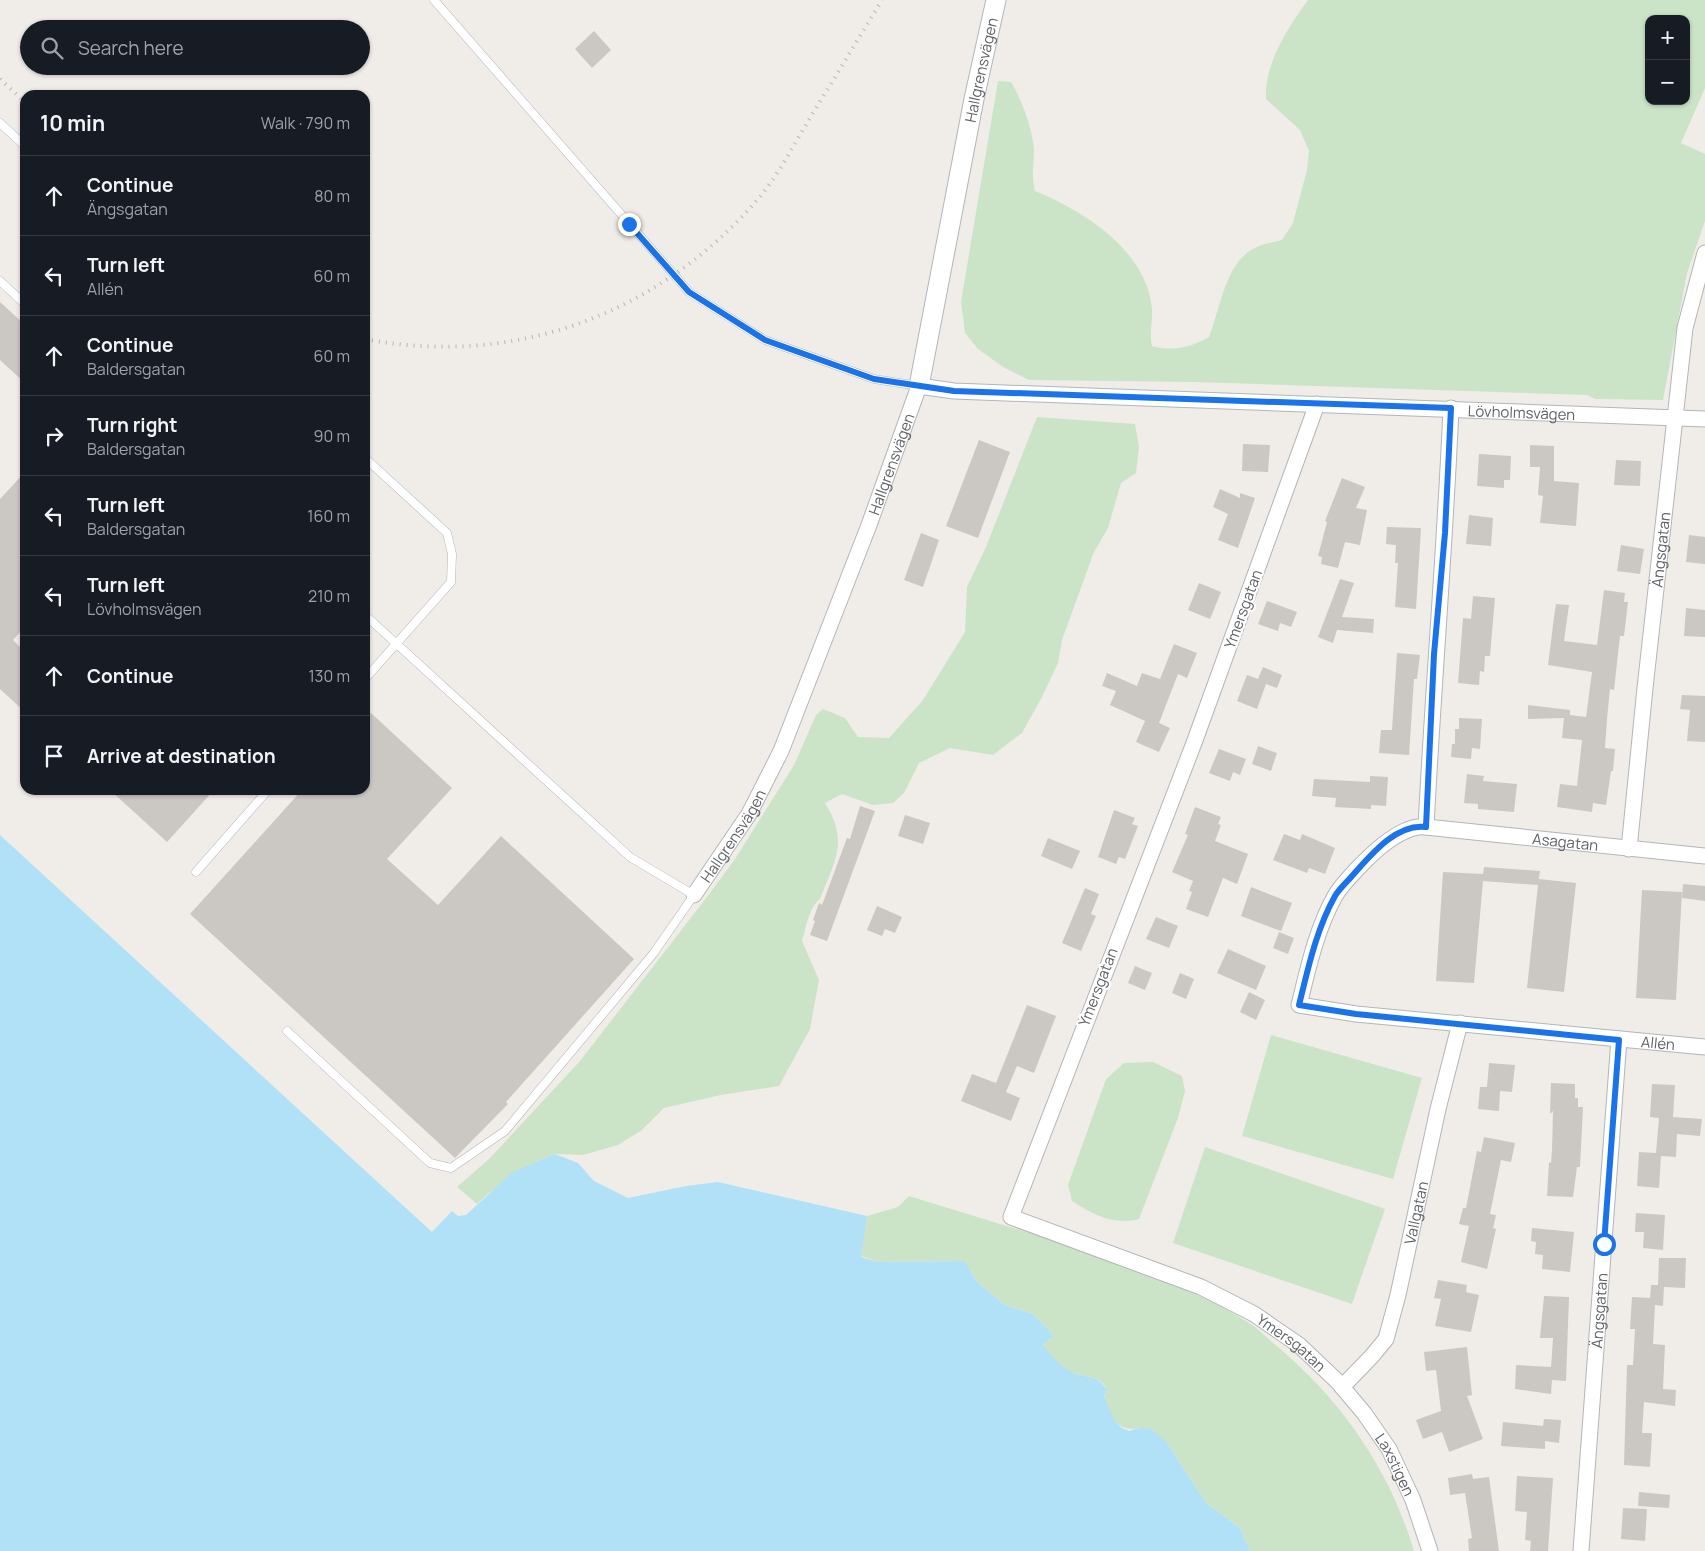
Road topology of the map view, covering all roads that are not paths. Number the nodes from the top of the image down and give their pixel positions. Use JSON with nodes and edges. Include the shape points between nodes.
{"nodes":[{"id":1,"x":434,"y":0,"type":"edge"},
{"id":2,"x":996,"y":0,"type":"edge"},
{"id":3,"x":0,"y":123,"type":"edge"},
{"id":4,"x":20,"y":141,"type":"edge"},
{"id":5,"x":1705,"y":253,"type":"edge"},
{"id":6,"x":0,"y":281,"type":"edge"},
{"id":7,"x":20,"y":299,"type":"edge"},
{"id":8,"x":919,"y":386,"type":"junction"},
{"id":9,"x":1317,"y":404,"type":"junction"},
{"id":10,"x":1451,"y":408,"type":"junction"},
{"id":11,"x":1674,"y":418,"type":"junction"},
{"id":12,"x":1705,"y":419,"type":"edge"},
{"id":13,"x":370,"y":463,"type":"edge"},
{"id":14,"x":370,"y":620,"type":"edge"},
{"id":15,"x":396,"y":643,"type":"junction"},
{"id":16,"x":370,"y":673,"type":"edge"},
{"id":17,"x":264,"y":795,"type":"edge"},
{"id":18,"x":1426,"y":827,"type":"junction"},
{"id":19,"x":1630,"y":849,"type":"junction"},
{"id":20,"x":1705,"y":856,"type":"edge"},
{"id":21,"x":196,"y":872,"type":"dead end"},
{"id":22,"x":694,"y":895,"type":"junction"},
{"id":23,"x":1460,"y":1023,"type":"junction"},
{"id":24,"x":287,"y":1030,"type":"dead end"},
{"id":25,"x":1619,"y":1040,"type":"junction"},
{"id":26,"x":1705,"y":1047,"type":"edge"},
{"id":27,"x":1342,"y":1387,"type":"junction"},
{"id":28,"x":1430,"y":1551,"type":"edge"},
{"id":29,"x":1581,"y":1551,"type":"edge"}],
"edges":[{"from":1,"to":8,"type":"lane","via":[[689,292],[765,340],[874,379]]},
{"from":2,"to":8,"type":"street","name":"Hallgrensvägen"},
{"from":3,"to":4,"type":"lane"},
{"from":5,"to":11,"type":"street","name":"Ängsgatan","via":[[1685,328]]},
{"from":6,"to":7,"type":"lane"},
{"from":8,"to":9,"type":"street","name":"Lövholmsvägen","via":[[954,391]]},
{"from":8,"to":22,"type":"street","name":"Hallgrensvägen","via":[[869,526],[781,751],[749,814]]},
{"from":9,"to":10,"type":"street","name":"Lövholmsvägen"},
{"from":9,"to":27,"type":"street","name":"Ymersgatan","via":[[1194,743],[1010,1217],[1210,1291],[1254,1314],[1299,1345]]},
{"from":10,"to":11,"type":"street","name":"Lövholmsvägen"},
{"from":10,"to":18,"type":"street"},
{"from":11,"to":12,"type":"street","name":"Lövholmsvägen"},
{"from":11,"to":19,"type":"street","name":"Ängsgatan"},
{"from":13,"to":15,"type":"lane","via":[[447,533],[452,554],[452,582]]},
{"from":14,"to":15,"type":"lane"},
{"from":15,"to":16,"type":"lane"},
{"from":15,"to":22,"type":"lane","via":[[630,857]]},
{"from":17,"to":21,"type":"lane"},
{"from":18,"to":19,"type":"street","name":"Asagatan"},
{"from":18,"to":23,"type":"street","name":"Asagatan","via":[[1420,826],[1396,835],[1374,852],[1335,895],[1313,950],[1299,1005],[1356,1014]]},
{"from":19,"to":20,"type":"street","name":"Asagatan"},
{"from":22,"to":24,"type":"lane","via":[[653,954],[505,1131],[452,1168],[430,1164]]},
{"from":23,"to":25,"type":"street","name":"Allén"},
{"from":23,"to":27,"type":"street","name":"Vallgatan","via":[[1386,1338]]},
{"from":25,"to":26,"type":"street","name":"Allén"},
{"from":25,"to":29,"type":"street","name":"Ängsgatan"},
{"from":27,"to":28,"type":"street","name":"Laxstigen","via":[[1389,1449],[1413,1500]]}]}
